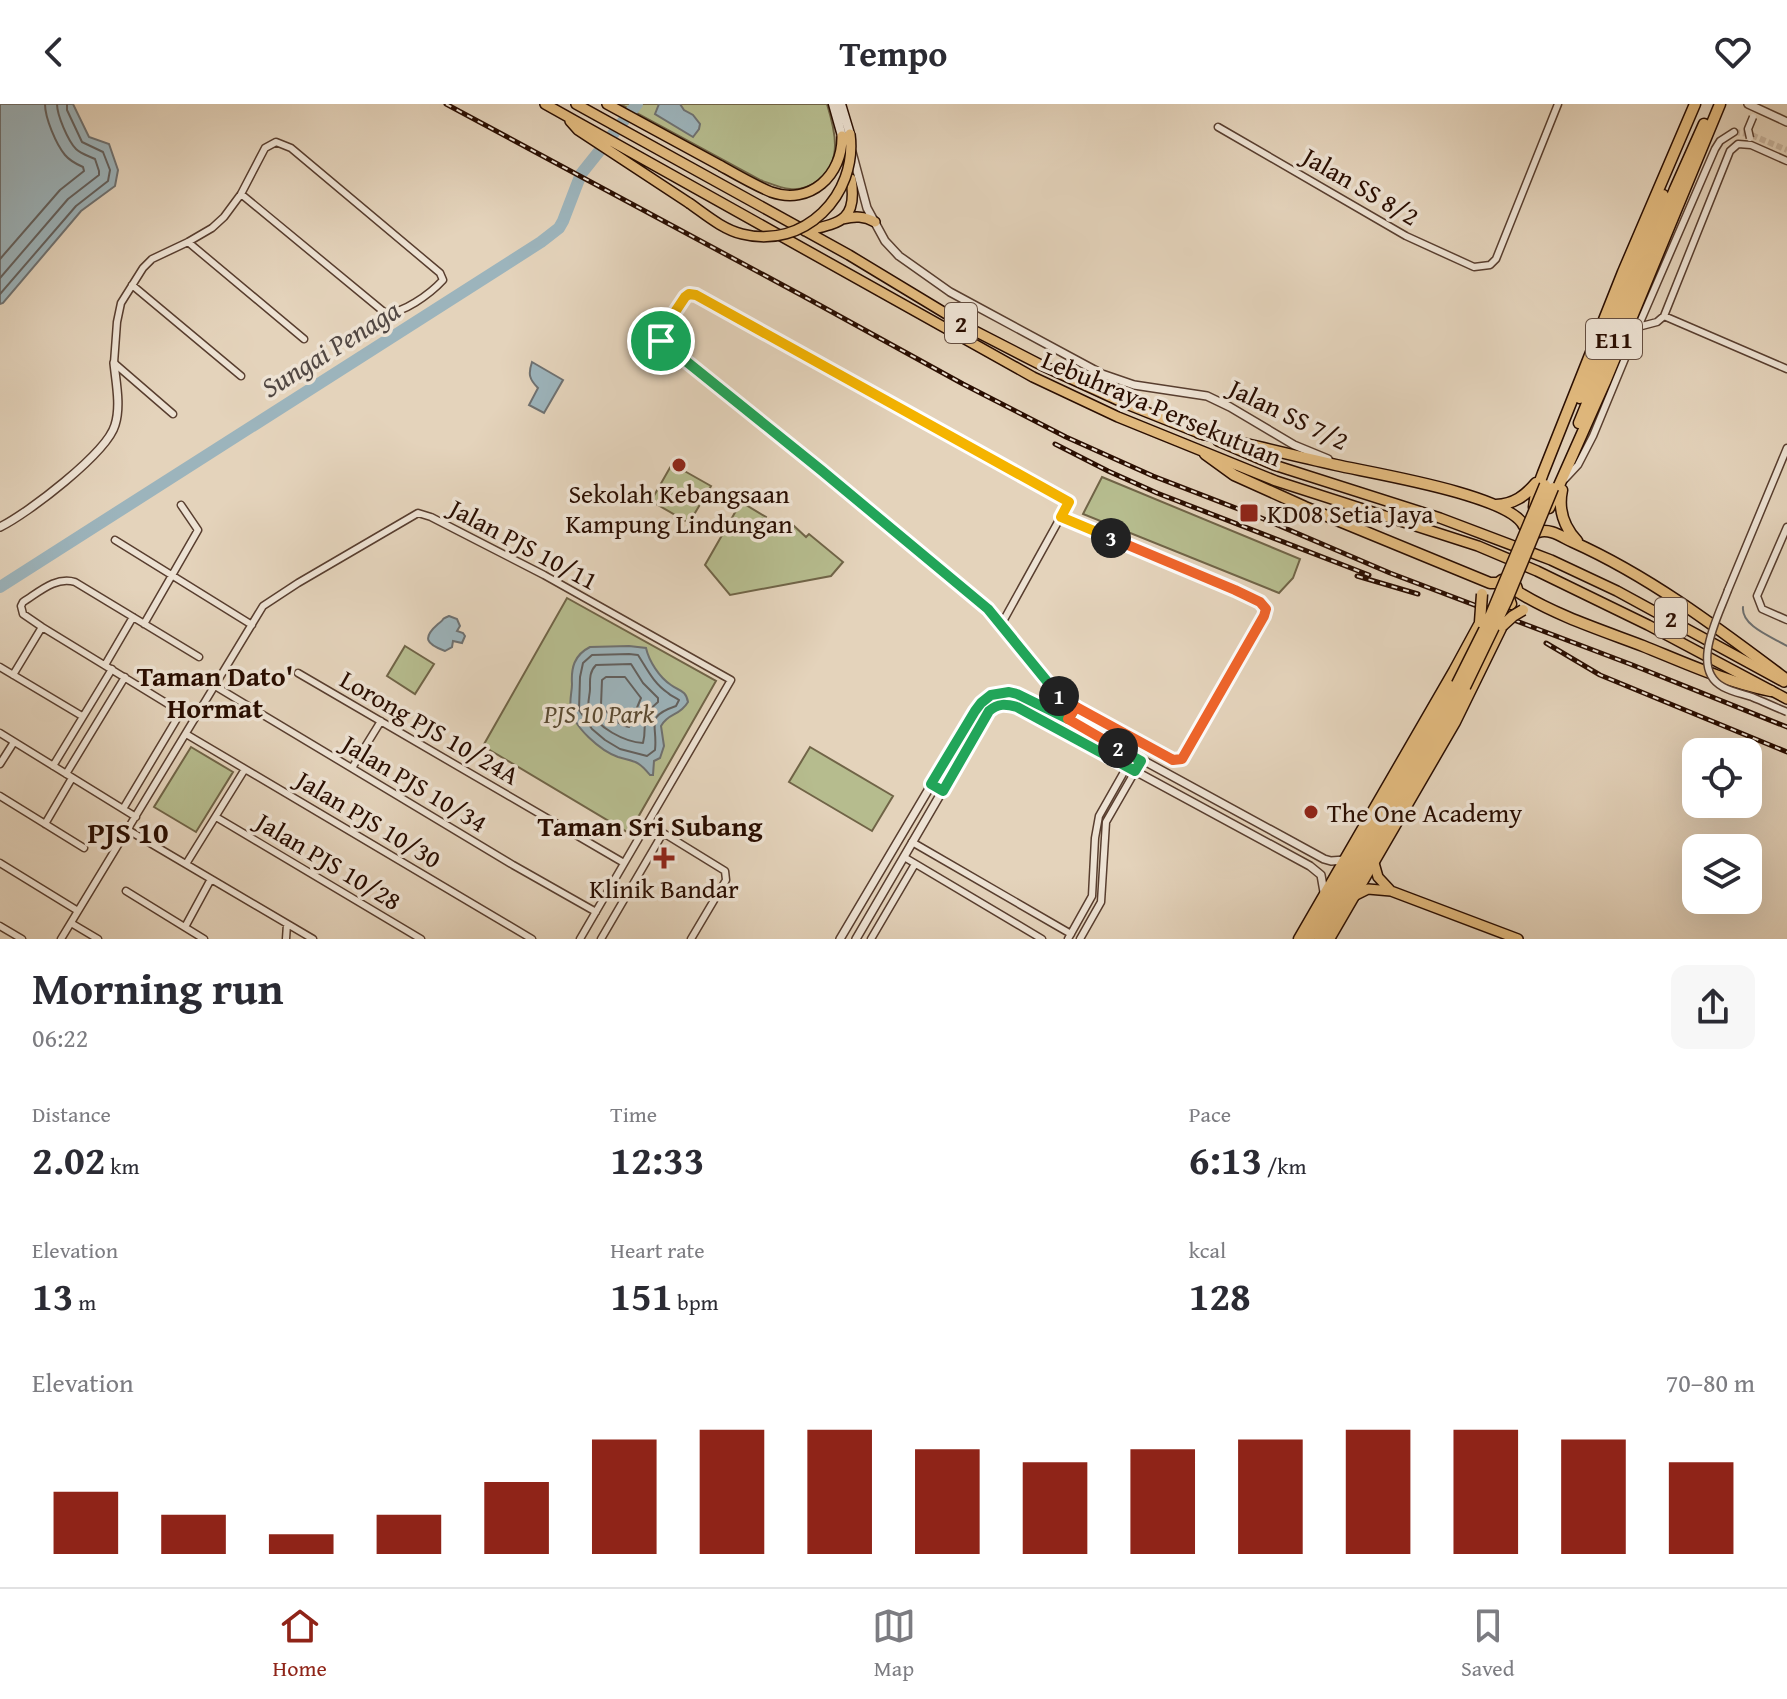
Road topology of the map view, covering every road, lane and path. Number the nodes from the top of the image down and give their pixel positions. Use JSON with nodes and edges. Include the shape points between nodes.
{"nodes":[{"id":1,"x":545,"y":104,"type":"edge"},
{"id":2,"x":576,"y":104,"type":"edge"},
{"id":3,"x":607,"y":104,"type":"edge"},
{"id":4,"x":831,"y":104,"type":"edge"},
{"id":5,"x":840,"y":104,"type":"edge"},
{"id":6,"x":1558,"y":104,"type":"edge"},
{"id":7,"x":1698,"y":104,"type":"edge"},
{"id":8,"x":1731,"y":104,"type":"edge"},
{"id":9,"x":1748,"y":104,"type":"edge"},
{"id":10,"x":1717,"y":105,"type":"edge"},
{"id":11,"x":1757,"y":108,"type":"junction"},
{"id":12,"x":564,"y":114,"type":"junction"},
{"id":13,"x":1787,"y":122,"type":"edge"},
{"id":14,"x":1218,"y":127,"type":"dead end"},
{"id":15,"x":1734,"y":132,"type":"dead end"},
{"id":16,"x":846,"y":135,"type":"junction"},
{"id":17,"x":1751,"y":142,"type":"junction"},
{"id":18,"x":1787,"y":161,"type":"edge"},
{"id":19,"x":851,"y":179,"type":"joint"},
{"id":20,"x":1671,"y":188,"type":"junction"},
{"id":21,"x":241,"y":194,"type":"junction"},
{"id":22,"x":843,"y":219,"type":"junction"},
{"id":23,"x":875,"y":222,"type":"junction"},
{"id":24,"x":805,"y":231,"type":"junction"},
{"id":25,"x":188,"y":242,"type":"junction"},
{"id":26,"x":132,"y":285,"type":"junction"},
{"id":27,"x":1664,"y":316,"type":"junction"},
{"id":28,"x":1638,"y":327,"type":"junction"},
{"id":29,"x":304,"y":339,"type":"dead end"},
{"id":30,"x":114,"y":363,"type":"junction"},
{"id":31,"x":1787,"y":369,"type":"edge"},
{"id":32,"x":241,"y":376,"type":"dead end"},
{"id":33,"x":173,"y":414,"type":"dead end"},
{"id":34,"x":1199,"y":433,"type":"junction"},
{"id":35,"x":1787,"y":448,"type":"edge"},
{"id":36,"x":1205,"y":454,"type":"junction"},
{"id":37,"x":1570,"y":461,"type":"junction"},
{"id":38,"x":1360,"y":470,"type":"junction"},
{"id":39,"x":1543,"y":473,"type":"junction"},
{"id":40,"x":1565,"y":479,"type":"junction"},
{"id":41,"x":181,"y":505,"type":"dead end"},
{"id":42,"x":1494,"y":505,"type":"junction"},
{"id":43,"x":1061,"y":517,"type":"junction"},
{"id":44,"x":1537,"y":519,"type":"junction"},
{"id":45,"x":1522,"y":522,"type":"junction"},
{"id":46,"x":0,"y":527,"type":"edge"},
{"id":47,"x":1787,"y":527,"type":"edge"},
{"id":48,"x":1538,"y":532,"type":"junction"},
{"id":49,"x":115,"y":540,"type":"dead end"},
{"id":50,"x":1580,"y":546,"type":"junction"},
{"id":51,"x":1468,"y":574,"type":"junction"},
{"id":52,"x":172,"y":575,"type":"junction"},
{"id":53,"x":1511,"y":587,"type":"junction"},
{"id":54,"x":1550,"y":610,"type":"junction"},
{"id":55,"x":133,"y":617,"type":"junction"},
{"id":56,"x":1787,"y":620,"type":"edge"},
{"id":57,"x":144,"y":624,"type":"junction"},
{"id":58,"x":1480,"y":624,"type":"junction"},
{"id":59,"x":252,"y":625,"type":"junction"},
{"id":60,"x":1001,"y":625,"type":"junction"},
{"id":61,"x":42,"y":627,"type":"junction"},
{"id":62,"x":1501,"y":628,"type":"junction"},
{"id":63,"x":199,"y":657,"type":"dead end"},
{"id":64,"x":0,"y":667,"type":"edge"},
{"id":65,"x":108,"y":667,"type":"junction"},
{"id":66,"x":298,"y":673,"type":"dead end"},
{"id":67,"x":13,"y":675,"type":"junction"},
{"id":68,"x":125,"y":677,"type":"junction"},
{"id":69,"x":1787,"y":682,"type":"edge"},
{"id":70,"x":215,"y":686,"type":"junction"},
{"id":71,"x":1771,"y":691,"type":"junction"},
{"id":72,"x":986,"y":698,"type":"junction"},
{"id":73,"x":1787,"y":699,"type":"edge"},
{"id":74,"x":998,"y":705,"type":"junction"},
{"id":75,"x":1076,"y":707,"type":"junction"},
{"id":76,"x":181,"y":712,"type":"junction"},
{"id":77,"x":1787,"y":712,"type":"edge"},
{"id":78,"x":82,"y":716,"type":"junction"},
{"id":79,"x":1068,"y":719,"type":"junction"},
{"id":80,"x":194,"y":720,"type":"junction"},
{"id":81,"x":381,"y":721,"type":"junction"},
{"id":82,"x":0,"y":733,"type":"edge"},
{"id":83,"x":186,"y":734,"type":"junction"},
{"id":84,"x":14,"y":742,"type":"junction"},
{"id":85,"x":1133,"y":756,"type":"junction"},
{"id":86,"x":1141,"y":761,"type":"junction"},
{"id":87,"x":0,"y":764,"type":"edge"},
{"id":88,"x":53,"y":766,"type":"junction"},
{"id":89,"x":1127,"y":766,"type":"junction"},
{"id":90,"x":352,"y":768,"type":"junction"},
{"id":91,"x":245,"y":769,"type":"junction"},
{"id":92,"x":1135,"y":771,"type":"junction"},
{"id":93,"x":69,"y":776,"type":"junction"},
{"id":94,"x":931,"y":784,"type":"junction"},
{"id":95,"x":943,"y":791,"type":"junction"},
{"id":96,"x":0,"y":796,"type":"edge"},
{"id":97,"x":123,"y":809,"type":"junction"},
{"id":98,"x":136,"y":817,"type":"junction"},
{"id":99,"x":216,"y":817,"type":"junction"},
{"id":100,"x":647,"y":823,"type":"junction"},
{"id":101,"x":45,"y":824,"type":"junction"},
{"id":102,"x":128,"y":830,"type":"junction"},
{"id":103,"x":663,"y":833,"type":"junction"},
{"id":104,"x":912,"y":842,"type":"junction"},
{"id":105,"x":84,"y":848,"type":"dead end"},
{"id":106,"x":904,"y":857,"type":"junction"},
{"id":107,"x":1345,"y":860,"type":"junction"},
{"id":108,"x":0,"y":863,"type":"edge"},
{"id":109,"x":624,"y":863,"type":"junction"},
{"id":110,"x":1374,"y":863,"type":"junction"},
{"id":111,"x":186,"y":864,"type":"junction"},
{"id":112,"x":915,"y":864,"type":"junction"},
{"id":113,"x":211,"y":879,"type":"junction"},
{"id":114,"x":126,"y":891,"type":"dead end"},
{"id":115,"x":1391,"y":891,"type":"junction"},
{"id":116,"x":1324,"y":894,"type":"junction"},
{"id":117,"x":1351,"y":898,"type":"junction"},
{"id":118,"x":78,"y":911,"type":"junction"},
{"id":119,"x":596,"y":912,"type":"junction"},
{"id":120,"x":71,"y":923,"type":"junction"},
{"id":121,"x":287,"y":924,"type":"junction"},
{"id":122,"x":0,"y":926,"type":"edge"},
{"id":123,"x":185,"y":927,"type":"junction"},
{"id":124,"x":1070,"y":936,"type":"edge"},
{"id":125,"x":874,"y":938,"type":"edge"},
{"id":126,"x":1516,"y":938,"type":"edge"},
{"id":127,"x":22,"y":939,"type":"edge"},
{"id":128,"x":61,"y":939,"type":"edge"},
{"id":129,"x":98,"y":939,"type":"edge"},
{"id":130,"x":204,"y":939,"type":"edge"},
{"id":131,"x":286,"y":939,"type":"edge"},
{"id":132,"x":313,"y":939,"type":"edge"},
{"id":133,"x":421,"y":939,"type":"edge"},
{"id":134,"x":532,"y":939,"type":"edge"},
{"id":135,"x":580,"y":939,"type":"edge"},
{"id":136,"x":601,"y":939,"type":"edge"},
{"id":137,"x":691,"y":939,"type":"edge"},
{"id":138,"x":840,"y":939,"type":"edge"},
{"id":139,"x":856,"y":939,"type":"edge"},
{"id":140,"x":1042,"y":939,"type":"edge"},
{"id":141,"x":1080,"y":939,"type":"edge"},
{"id":142,"x":1299,"y":939,"type":"edge"},
{"id":143,"x":1309,"y":939,"type":"edge"},
{"id":144,"x":1320,"y":939,"type":"edge"},
{"id":145,"x":1329,"y":939,"type":"edge"},
{"id":146,"x":1529,"y":939,"type":"edge"}],
"edges":[{"from":1,"to":12,"type":"main road","name":"Lebuhraya Persekutuan","number":"2"},
{"from":2,"to":24,"type":"main road","name":"Lebuhraya Persekutuan","number":"2"},
{"from":3,"to":16,"type":"main road","bridge":true,"via":[[777,193],[802,193],[827,179]]},
{"from":4,"to":16,"type":"main road"},
{"from":4,"to":19,"type":"street"},
{"from":5,"to":16,"type":"main road"},
{"from":5,"to":23,"type":"street","name":"Jalan SS 7/2"},
{"from":6,"to":14,"type":"street","name":"Jalan SS 8/2","via":[[1496,259],[1474,267],[1406,236]]},
{"from":7,"to":20,"type":"highway","number":"E11"},
{"from":7,"to":39,"type":"highway"},
{"from":8,"to":10,"type":"street"},
{"from":9,"to":11,"type":"street"},
{"from":10,"to":20,"type":"highway","number":"E11"},
{"from":10,"to":37,"type":"highway"},
{"from":11,"to":13,"type":"street"},
{"from":11,"to":17,"type":"street","bridge":true,"via":[[1748,129]]},
{"from":12,"to":16,"type":"main road","bridge":true,"via":[[590,139],[741,234],[794,231],[831,205],[849,171],[852,155]]},
{"from":12,"to":36,"type":"main road","name":"Lebuhraya Persekutuan","number":"2","via":[[1033,377]]},
{"from":15,"to":28,"type":"street","via":[[1715,149]]},
{"from":17,"to":18,"type":"street"},
{"from":17,"to":27,"type":"street","via":[[1730,151]]},
{"from":19,"to":22,"type":"main road","via":[[854,198]]},
{"from":20,"to":143,"type":"highway","number":"E11","bridge":true,"via":[[1487,624],[1451,696]]},
{"from":20,"to":144,"type":"highway","number":"E11","bridge":true,"via":[[1494,629]]},
{"from":21,"to":21,"type":"street","via":[[384,312],[399,311],[443,280],[291,148],[276,142],[265,148]]},
{"from":21,"to":25,"type":"street","via":[[212,228]]},
{"from":22,"to":23,"type":"main road"},
{"from":22,"to":24,"type":"main road"},
{"from":23,"to":38,"type":"street","name":"Jalan SS 7/2","via":[[899,256],[950,292],[1102,374],[1134,385],[1207,396],[1294,445]]},
{"from":24,"to":34,"type":"main road","name":"Lebuhraya Persekutuan","number":"2","via":[[1041,365]]},
{"from":25,"to":26,"type":"street","via":[[152,259]]},
{"from":25,"to":29,"type":"street"},
{"from":26,"to":30,"type":"street","via":[[119,311]]},
{"from":26,"to":32,"type":"street"},
{"from":27,"to":28,"type":"street"},
{"from":27,"to":31,"type":"street"},
{"from":28,"to":40,"type":"street","via":[[1593,436]]},
{"from":30,"to":33,"type":"street"},
{"from":30,"to":46,"type":"street","via":[[118,409],[110,439],[38,502]]},
{"from":34,"to":38,"type":"highway"},
{"from":34,"to":69,"type":"main road","name":"Lebuhraya Persekutuan","number":"2","via":[[1274,465],[1551,560]]},
{"from":35,"to":77,"type":"street","bridge":true,"via":[[1712,633],[1707,665],[1721,686]]},
{"from":36,"to":51,"type":"highway","via":[[1234,475]]},
{"from":36,"to":71,"type":"main road","name":"Lebuhraya Persekutuan","number":"2","via":[[1478,546],[1648,625]]},
{"from":37,"to":40,"type":"highway"},
{"from":37,"to":44,"type":"highway","via":[[1549,508]]},
{"from":38,"to":42,"type":"highway"},
{"from":39,"to":42,"type":"highway","via":[[1524,496]]},
{"from":39,"to":44,"type":"highway","via":[[1534,501]]},
{"from":40,"to":50,"type":"highway","via":[[1561,511]]},
{"from":41,"to":52,"type":"street","via":[[198,530]]},
{"from":42,"to":45,"type":"highway"},
{"from":43,"to":60,"type":"street"},
{"from":43,"to":60,"type":"street","via":[[1069,502],[696,295],[687,295],[661,333],[665,347],[941,569]]},
{"from":43,"to":75,"type":"street","via":[[1235,590],[1266,609],[1182,759],[1173,760]]},
{"from":44,"to":45,"type":"highway"},
{"from":44,"to":48,"type":"highway","bridge":true},
{"from":45,"to":53,"type":"highway","bridge":true},
{"from":47,"to":56,"type":"street","via":[[1757,596],[1762,609]]},
{"from":48,"to":50,"type":"highway","via":[[1545,530]]},
{"from":48,"to":53,"type":"highway","bridge":true},
{"from":49,"to":52,"type":"street"},
{"from":50,"to":69,"type":"highway","via":[[1694,611]]},
{"from":51,"to":53,"type":"highway"},
{"from":51,"to":58,"type":"highway","bridge":true,"via":[[1482,594]]},
{"from":52,"to":57,"type":"street"},
{"from":52,"to":59,"type":"street"},
{"from":53,"to":54,"type":"highway"},
{"from":53,"to":58,"type":"highway","bridge":true,"via":[[1495,596]]},
{"from":53,"to":62,"type":"highway","bridge":true,"via":[[1511,604]]},
{"from":54,"to":62,"type":"highway","bridge":true,"via":[[1523,610]]},
{"from":54,"to":71,"type":"highway","via":[[1744,686]]},
{"from":55,"to":57,"type":"street"},
{"from":55,"to":61,"type":"street","via":[[66,579],[23,602],[23,614]]},
{"from":55,"to":65,"type":"street"},
{"from":57,"to":63,"type":"street"},
{"from":58,"to":107,"type":"highway"},
{"from":59,"to":70,"type":"street","name":"Jalan PJS 10/11"},
{"from":59,"to":100,"type":"street","name":"Jalan PJS 10/11","via":[[270,600],[418,513],[431,517],[731,680]]},
{"from":60,"to":75,"type":"street","via":[[1060,697]]},
{"from":61,"to":65,"type":"street"},
{"from":61,"to":67,"type":"street"},
{"from":62,"to":110,"type":"highway","via":[[1455,722]]},
{"from":64,"to":67,"type":"street"},
{"from":65,"to":68,"type":"street"},
{"from":65,"to":78,"type":"street"},
{"from":66,"to":81,"type":"street","name":"Lorong PJS 10/24A"},
{"from":67,"to":78,"type":"street"},
{"from":68,"to":76,"type":"street"},
{"from":68,"to":93,"type":"street"},
{"from":70,"to":80,"type":"street","name":"Jalan PJS 10/11"},
{"from":70,"to":90,"type":"street","name":"Jalan PJS 10/34"},
{"from":71,"to":73,"type":"main road","name":"Lebuhraya Persekutuan","number":"2"},
{"from":72,"to":74,"type":"street"},
{"from":72,"to":79,"type":"street","via":[[999,692],[1017,694]]},
{"from":72,"to":94,"type":"street"},
{"from":74,"to":89,"type":"street","via":[[1017,707]]},
{"from":74,"to":95,"type":"street","via":[[989,711]]},
{"from":75,"to":79,"type":"street"},
{"from":76,"to":80,"type":"street"},
{"from":76,"to":97,"type":"street"},
{"from":78,"to":88,"type":"street"},
{"from":79,"to":85,"type":"street"},
{"from":80,"to":83,"type":"street","name":"Jalan PJS 10/11"},
{"from":81,"to":90,"type":"street"},
{"from":81,"to":109,"type":"street","name":"Lorong PJS 10/24A"},
{"from":82,"to":84,"type":"street"},
{"from":83,"to":91,"type":"street","name":"Jalan PJS 10/30"},
{"from":83,"to":98,"type":"street","name":"Jalan PJS 10/11"},
{"from":84,"to":87,"type":"street"},
{"from":84,"to":88,"type":"street"},
{"from":85,"to":86,"type":"street"},
{"from":85,"to":89,"type":"street"},
{"from":86,"to":92,"type":"street"},
{"from":86,"to":107,"type":"street","via":[[1324,859]]},
{"from":88,"to":93,"type":"street"},
{"from":89,"to":92,"type":"street"},
{"from":89,"to":124,"type":"street","via":[[1099,816],[1092,896]]},
{"from":90,"to":119,"type":"street","name":"Jalan PJS 10/34"},
{"from":91,"to":99,"type":"street"},
{"from":91,"to":134,"type":"street","name":"Jalan PJS 10/30"},
{"from":92,"to":116,"type":"street","via":[[1317,870]]},
{"from":92,"to":141,"type":"street","via":[[1106,822],[1101,902]]},
{"from":93,"to":97,"type":"street"},
{"from":93,"to":101,"type":"street"},
{"from":94,"to":95,"type":"street"},
{"from":94,"to":138,"type":"street"},
{"from":95,"to":104,"type":"street"},
{"from":96,"to":101,"type":"street"},
{"from":97,"to":98,"type":"street"},
{"from":98,"to":102,"type":"street","name":"Jalan PJS 10/11"},
{"from":99,"to":111,"type":"street"},
{"from":99,"to":133,"type":"street","name":"Jalan PJS 10/28"},
{"from":100,"to":103,"type":"street"},
{"from":100,"to":109,"type":"street"},
{"from":101,"to":105,"type":"street"},
{"from":102,"to":111,"type":"street"},
{"from":102,"to":118,"type":"street","name":"Jalan PJS 10/11"},
{"from":103,"to":136,"type":"street"},
{"from":103,"to":137,"type":"street","via":[[727,875]]},
{"from":104,"to":106,"type":"street"},
{"from":104,"to":124,"type":"street"},
{"from":106,"to":112,"type":"street"},
{"from":106,"to":139,"type":"street"},
{"from":107,"to":116,"type":"highway"},
{"from":108,"to":118,"type":"street"},
{"from":109,"to":119,"type":"street"},
{"from":110,"to":115,"type":"main road"},
{"from":110,"to":117,"type":"highway"},
{"from":111,"to":113,"type":"street"},
{"from":112,"to":125,"type":"street"},
{"from":112,"to":140,"type":"street"},
{"from":113,"to":121,"type":"street"},
{"from":113,"to":123,"type":"street"},
{"from":114,"to":123,"type":"street"},
{"from":115,"to":117,"type":"main road","via":[[1368,889]]},
{"from":115,"to":126,"type":"main road"},
{"from":116,"to":142,"type":"highway"},
{"from":117,"to":145,"type":"highway"},
{"from":118,"to":120,"type":"street","name":"Jalan PJS 10/11"},
{"from":119,"to":135,"type":"street"},
{"from":120,"to":128,"type":"street","name":"Jalan PJS 10/11"},
{"from":120,"to":129,"type":"street"},
{"from":121,"to":131,"type":"street"},
{"from":121,"to":132,"type":"street"},
{"from":122,"to":127,"type":"street"},
{"from":123,"to":130,"type":"street"},
{"from":126,"to":146,"type":"main road"}]}
